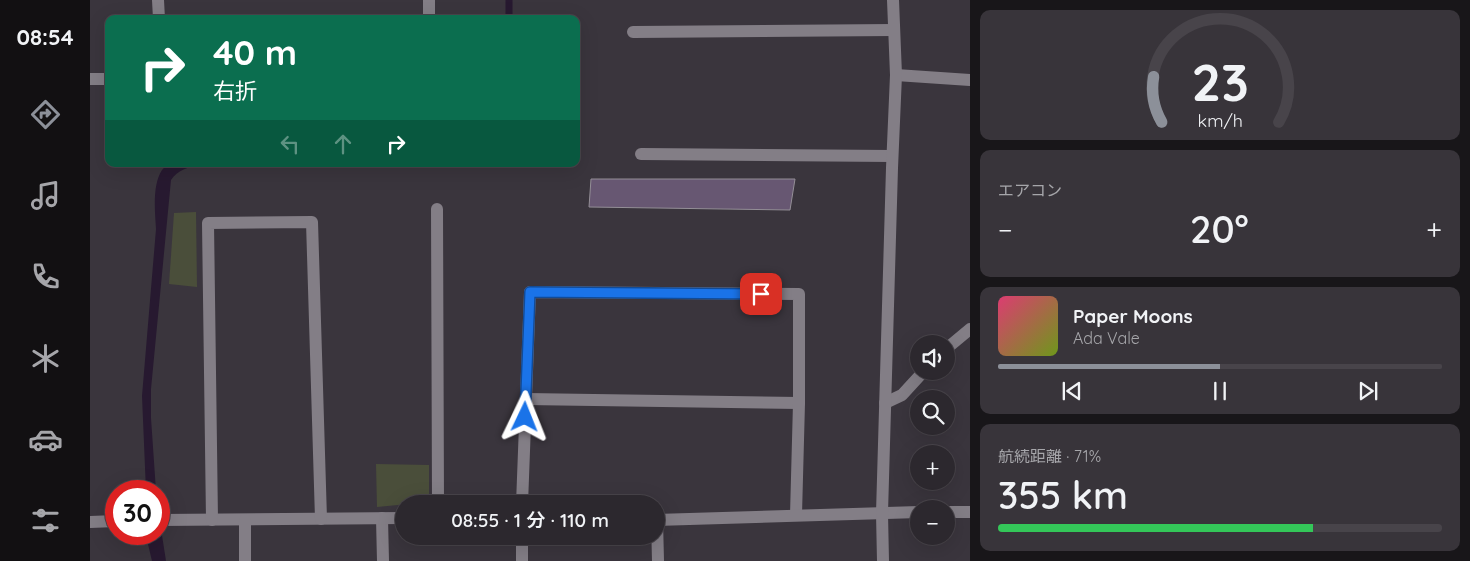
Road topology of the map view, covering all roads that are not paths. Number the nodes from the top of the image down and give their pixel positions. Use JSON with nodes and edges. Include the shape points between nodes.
{"nodes":[{"id":1,"x":158,"y":0,"type":"edge"},
{"id":2,"x":428,"y":0,"type":"edge"},
{"id":3,"x":893,"y":0,"type":"edge"},
{"id":4,"x":159,"y":15,"type":"edge"},
{"id":5,"x":429,"y":15,"type":"edge"},
{"id":6,"x":894,"y":30,"type":"junction"},
{"id":7,"x":633,"y":32,"type":"dead end"},
{"id":8,"x":896,"y":75,"type":"junction"},
{"id":9,"x":90,"y":79,"type":"edge"},
{"id":10,"x":105,"y":79,"type":"edge"},
{"id":11,"x":970,"y":80,"type":"edge"},
{"id":12,"x":641,"y":154,"type":"dead end"},
{"id":13,"x":892,"y":156,"type":"junction"},
{"id":14,"x":437,"y":209,"type":"dead end"},
{"id":15,"x":970,"y":329,"type":"edge"},
{"id":16,"x":955,"y":342,"type":"edge"},
{"id":17,"x":916,"y":380,"type":"edge"},
{"id":18,"x":526,"y":400,"type":"junction"},
{"id":19,"x":885,"y":403,"type":"junction"},
{"id":20,"x":799,"y":404,"type":"junction"},
{"id":21,"x":438,"y":495,"type":"edge"},
{"id":22,"x":522,"y":495,"type":"edge"},
{"id":23,"x":882,"y":512,"type":"junction"},
{"id":24,"x":910,"y":512,"type":"edge"},
{"id":25,"x":955,"y":512,"type":"edge"},
{"id":26,"x":970,"y":512,"type":"edge"},
{"id":27,"x":796,"y":515,"type":"junction"},
{"id":28,"x":382,"y":518,"type":"junction"},
{"id":29,"x":395,"y":518,"type":"edge"},
{"id":30,"x":321,"y":519,"type":"junction"},
{"id":31,"x":170,"y":520,"type":"edge"},
{"id":32,"x":212,"y":520,"type":"junction"},
{"id":33,"x":245,"y":520,"type":"junction"},
{"id":34,"x":665,"y":520,"type":"edge"},
{"id":35,"x":105,"y":521,"type":"edge"},
{"id":36,"x":90,"y":522,"type":"edge"},
{"id":37,"x":522,"y":545,"type":"edge"},
{"id":38,"x":658,"y":545,"type":"edge"},
{"id":39,"x":245,"y":561,"type":"edge"},
{"id":40,"x":382,"y":561,"type":"edge"},
{"id":41,"x":522,"y":561,"type":"edge"},
{"id":42,"x":658,"y":561,"type":"edge"},
{"id":43,"x":883,"y":561,"type":"edge"}],
"edges":[{"from":1,"to":4,"type":"street"},
{"from":2,"to":5,"type":"street"},
{"from":3,"to":6,"type":"street"},
{"from":6,"to":7,"type":"street"},
{"from":6,"to":8,"type":"street"},
{"from":8,"to":11,"type":"street"},
{"from":8,"to":13,"type":"street"},
{"from":9,"to":10,"type":"street"},
{"from":12,"to":13,"type":"street"},
{"from":13,"to":19,"type":"street"},
{"from":14,"to":21,"type":"street"},
{"from":15,"to":16,"type":"street"},
{"from":17,"to":19,"type":"street","via":[[902,395]]},
{"from":18,"to":20,"type":"street"},
{"from":18,"to":20,"type":"street","via":[[530,292],[799,294]]},
{"from":18,"to":22,"type":"street"},
{"from":19,"to":23,"type":"street"},
{"from":20,"to":27,"type":"street"},
{"from":23,"to":24,"type":"street"},
{"from":23,"to":27,"type":"street"},
{"from":23,"to":43,"type":"street"},
{"from":25,"to":26,"type":"street"},
{"from":27,"to":34,"type":"street"},
{"from":28,"to":29,"type":"street"},
{"from":28,"to":30,"type":"street"},
{"from":28,"to":40,"type":"street"},
{"from":30,"to":32,"type":"street","via":[[312,222],[208,223]]},
{"from":30,"to":33,"type":"street"},
{"from":31,"to":32,"type":"street"},
{"from":32,"to":33,"type":"street"},
{"from":33,"to":39,"type":"street"},
{"from":35,"to":36,"type":"street"},
{"from":37,"to":41,"type":"street"},
{"from":38,"to":42,"type":"street"}]}
